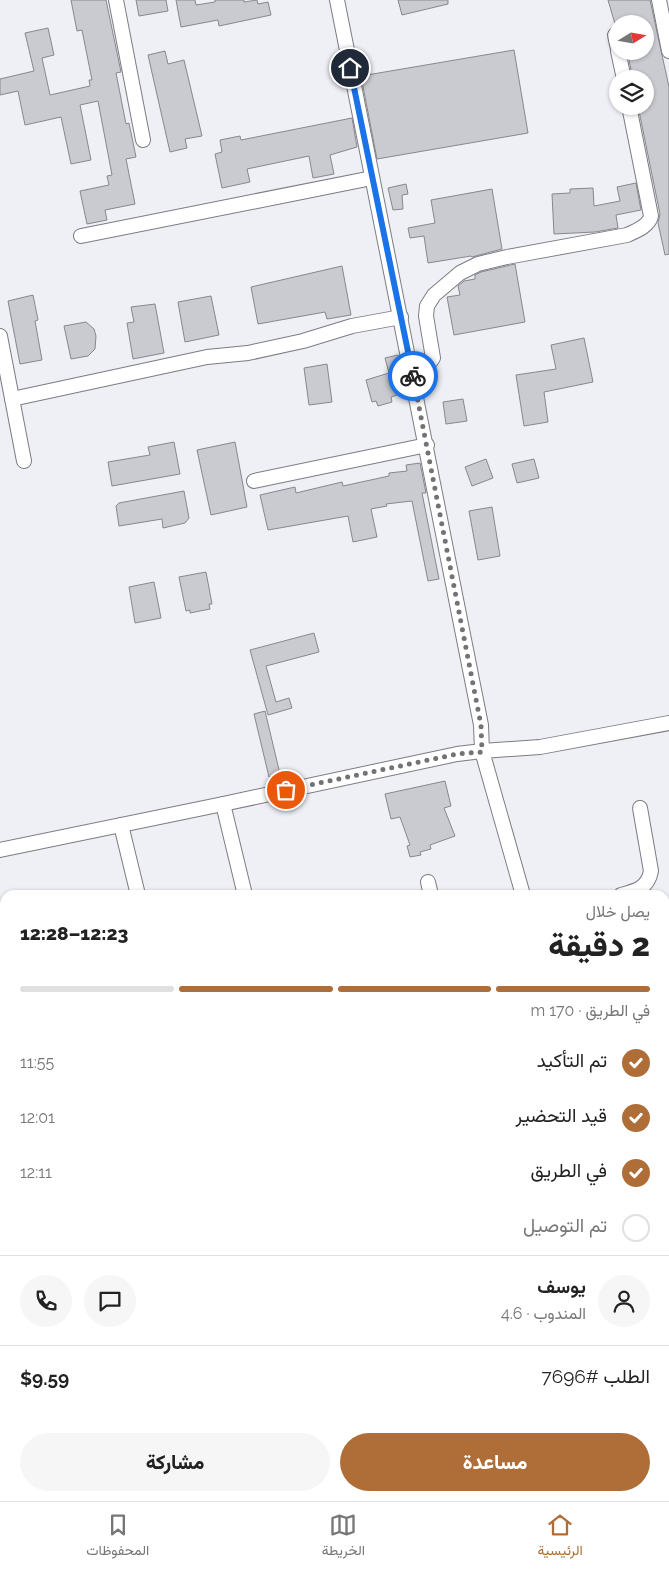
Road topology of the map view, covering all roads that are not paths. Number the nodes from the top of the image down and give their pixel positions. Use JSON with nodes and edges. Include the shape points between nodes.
{"nodes":[{"id":1,"x":116,"y":0,"type":"edge"},
{"id":2,"x":337,"y":0,"type":"edge"},
{"id":3,"x":659,"y":0,"type":"edge"},
{"id":4,"x":669,"y":51,"type":"edge"},
{"id":5,"x":631,"y":115,"type":"edge"},
{"id":6,"x":143,"y":140,"type":"dead end"},
{"id":7,"x":372,"y":178,"type":"junction"},
{"id":8,"x":81,"y":236,"type":"dead end"},
{"id":9,"x":400,"y":318,"type":"junction"},
{"id":10,"x":0,"y":336,"type":"edge"},
{"id":11,"x":412,"y":373,"type":"junction"},
{"id":12,"x":12,"y":399,"type":"junction"},
{"id":13,"x":427,"y":445,"type":"junction"},
{"id":14,"x":24,"y":460,"type":"dead end"},
{"id":15,"x":254,"y":480,"type":"dead end"},
{"id":16,"x":669,"y":723,"type":"edge"},
{"id":17,"x":482,"y":752,"type":"junction"},
{"id":18,"x":223,"y":804,"type":"junction"},
{"id":19,"x":640,"y":808,"type":"dead end"},
{"id":20,"x":121,"y":825,"type":"junction"},
{"id":21,"x":0,"y":850,"type":"edge"},
{"id":22,"x":137,"y":890,"type":"edge"},
{"id":23,"x":244,"y":890,"type":"edge"},
{"id":24,"x":522,"y":890,"type":"edge"},
{"id":25,"x":638,"y":890,"type":"edge"}],
"edges":[{"from":1,"to":6,"type":"street"},
{"from":2,"to":7,"type":"street"},
{"from":3,"to":4,"type":"street"},
{"from":5,"to":11,"type":"street","via":[[650,221],[627,235],[507,257],[478,264],[460,273],[434,295],[428,306],[426,316],[433,358],[424,370]]},
{"from":7,"to":8,"type":"street"},
{"from":7,"to":9,"type":"street"},
{"from":9,"to":11,"type":"street"},
{"from":9,"to":12,"type":"street","via":[[352,326],[248,353],[190,360]]},
{"from":10,"to":12,"type":"street"},
{"from":11,"to":13,"type":"street"},
{"from":12,"to":14,"type":"street"},
{"from":13,"to":15,"type":"street"},
{"from":13,"to":17,"type":"street","via":[[481,725]]},
{"from":16,"to":17,"type":"street","via":[[540,746]]},
{"from":17,"to":18,"type":"street","via":[[457,754]]},
{"from":17,"to":24,"type":"street"},
{"from":18,"to":20,"type":"street"},
{"from":18,"to":23,"type":"street"},
{"from":19,"to":25,"type":"street","via":[[651,872],[649,882]]},
{"from":20,"to":21,"type":"street"},
{"from":20,"to":22,"type":"street"}]}
